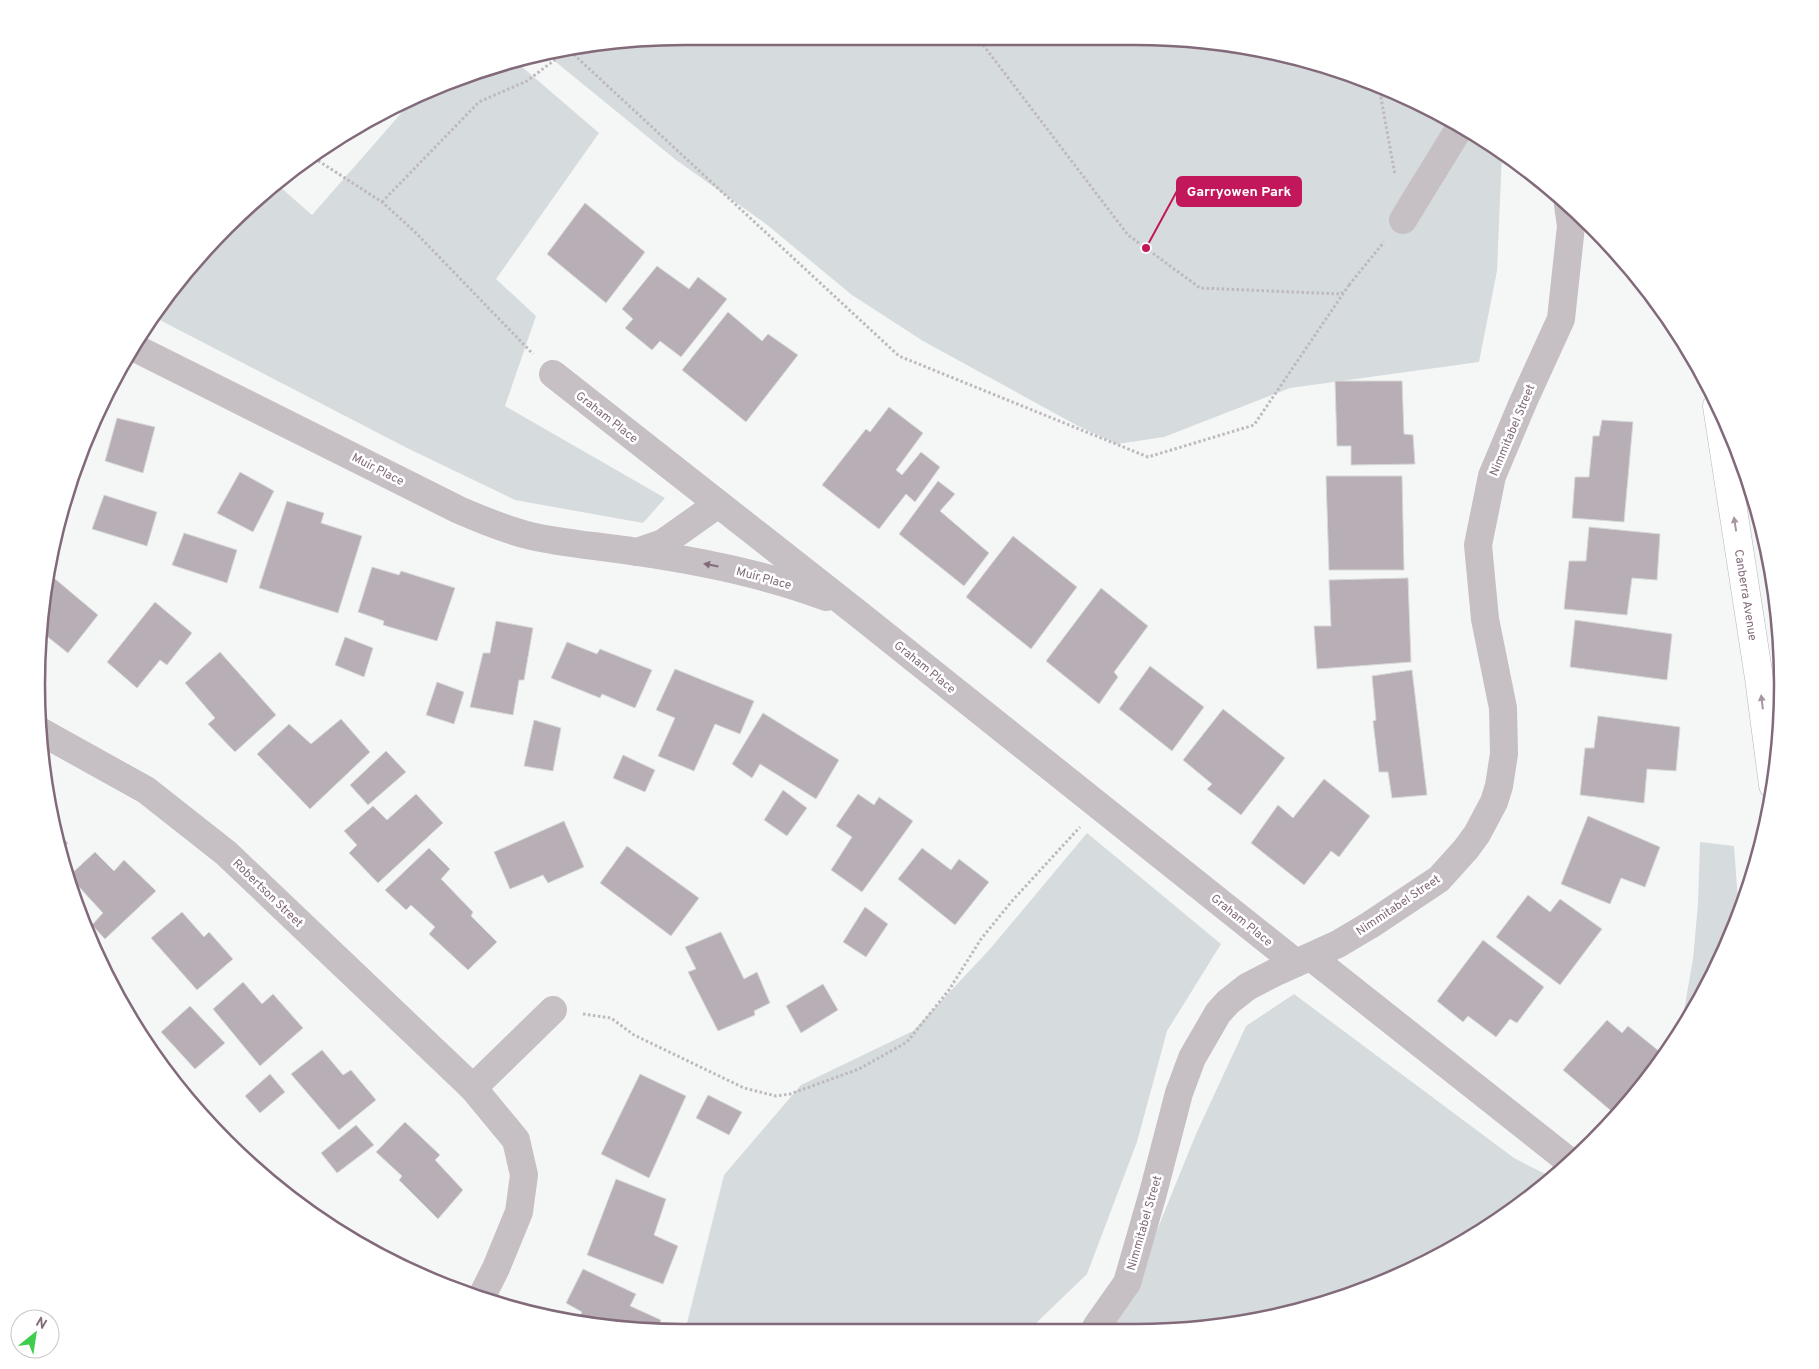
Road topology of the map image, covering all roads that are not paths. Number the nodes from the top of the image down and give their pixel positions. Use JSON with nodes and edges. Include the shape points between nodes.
{"nodes":[{"id":1,"x":1457,"y":133,"type":"edge"},
{"id":2,"x":1570,"y":216,"type":"edge"},
{"id":3,"x":1403,"y":220,"type":"road end"},
{"id":4,"x":140,"y":350,"type":"edge"},
{"id":5,"x":553,"y":374,"type":"road end"},
{"id":6,"x":1721,"y":430,"type":"edge"},
{"id":7,"x":718,"y":504,"type":"junction"},
{"id":8,"x":637,"y":552,"type":"junction"},
{"id":9,"x":856,"y":612,"type":"junction"},
{"id":10,"x":47,"y":735,"type":"edge"},
{"id":11,"x":1770,"y":761,"type":"edge"},
{"id":12,"x":1303,"y":960,"type":"junction"},
{"id":13,"x":553,"y":1010,"type":"road end"},
{"id":14,"x":473,"y":1088,"type":"junction"},
{"id":15,"x":1564,"y":1158,"type":"edge"},
{"id":16,"x":484,"y":1292,"type":"edge"},
{"id":17,"x":1098,"y":1324,"type":"edge"}],
"edges":[{"from":1,"to":3,"type":"street"},
{"from":2,"to":12,"type":"street","name":"Nimmitabel Street","via":[[1561,319],[1492,476],[1478,545],[1485,619],[1503,716],[1504,754],[1494,802],[1477,834],[1439,879],[1370,925]]},
{"from":4,"to":8,"type":"street","name":"Muir Place","via":[[485,521],[510,531],[554,541]]},
{"from":5,"to":7,"type":"street","name":"Graham Place"},
{"from":11,"to":6,"type":"highway","name":"Canberra Avenue","one_way":true},
{"from":7,"to":8,"type":"street","name":"Muir Place","via":[[663,543]]},
{"from":7,"to":9,"type":"street","name":"Graham Place"},
{"from":9,"to":8,"type":"street","name":"Muir Place","one_way":true,"via":[[770,579]]},
{"from":9,"to":12,"type":"street","name":"Graham Place"},
{"from":10,"to":14,"type":"street","name":"Robertson Street","via":[[146,790],[226,853]]},
{"from":12,"to":15,"type":"street","name":"Graham Place"},
{"from":12,"to":17,"type":"street","name":"Nimmitabel Street","via":[[1237,995],[1218,1013],[1199,1043],[1179,1093],[1127,1283]]},
{"from":13,"to":14,"type":"street"},
{"from":14,"to":16,"type":"street","name":"Robertson Street","via":[[516,1140],[524,1174],[519,1212]]}]}
